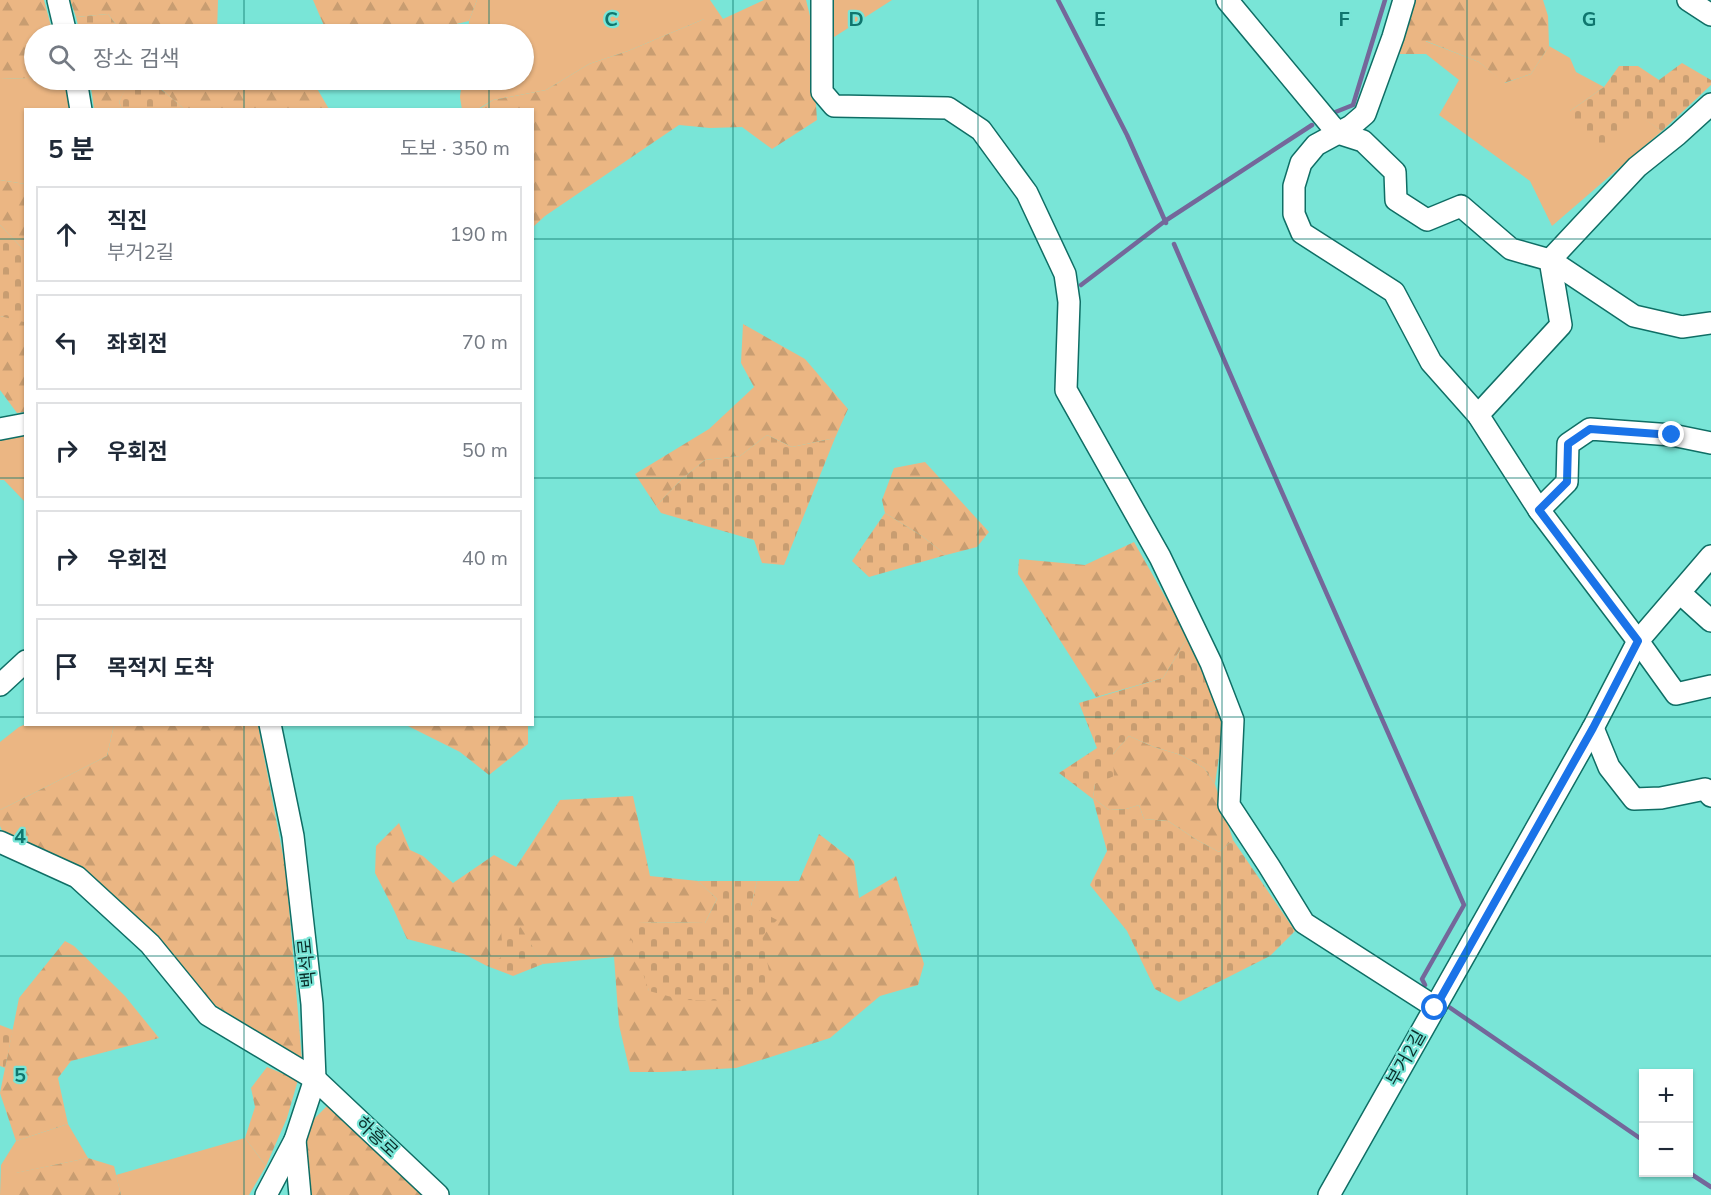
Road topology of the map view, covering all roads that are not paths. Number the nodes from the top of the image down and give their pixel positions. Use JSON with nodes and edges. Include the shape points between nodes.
{"nodes":[{"id":1,"x":58,"y":0,"type":"edge"},
{"id":2,"x":822,"y":0,"type":"edge"},
{"id":3,"x":1227,"y":0,"type":"edge"},
{"id":4,"x":1404,"y":0,"type":"edge"},
{"id":5,"x":1688,"y":0,"type":"edge"},
{"id":6,"x":1711,"y":15,"type":"edge"},
{"id":7,"x":64,"y":24,"type":"edge"},
{"id":8,"x":78,"y":90,"type":"edge"},
{"id":9,"x":1711,"y":104,"type":"edge"},
{"id":10,"x":81,"y":108,"type":"edge"},
{"id":11,"x":1338,"y":133,"type":"junction"},
{"id":12,"x":1550,"y":260,"type":"junction"},
{"id":13,"x":1711,"y":323,"type":"edge"},
{"id":14,"x":1478,"y":415,"type":"junction"},
{"id":15,"x":24,"y":424,"type":"edge"},
{"id":16,"x":0,"y":429,"type":"edge"},
{"id":17,"x":1711,"y":443,"type":"edge"},
{"id":18,"x":1539,"y":510,"type":"junction"},
{"id":19,"x":1711,"y":556,"type":"edge"},
{"id":20,"x":1680,"y":593,"type":"junction"},
{"id":21,"x":1711,"y":621,"type":"edge"},
{"id":22,"x":1638,"y":641,"type":"junction"},
{"id":23,"x":24,"y":663,"type":"edge"},
{"id":24,"x":0,"y":685,"type":"edge"},
{"id":25,"x":1711,"y":686,"type":"edge"},
{"id":26,"x":270,"y":726,"type":"edge"},
{"id":27,"x":1593,"y":728,"type":"junction"},
{"id":28,"x":1709,"y":790,"type":"edge"},
{"id":29,"x":0,"y":842,"type":"edge"},
{"id":30,"x":1435,"y":1008,"type":"junction"},
{"id":31,"x":315,"y":1080,"type":"junction"},
{"id":32,"x":295,"y":1140,"type":"junction"},
{"id":33,"x":266,"y":1195,"type":"edge"},
{"id":34,"x":300,"y":1195,"type":"edge"},
{"id":35,"x":438,"y":1195,"type":"edge"},
{"id":36,"x":1329,"y":1195,"type":"edge"}],
"edges":[{"from":1,"to":7,"type":"street"},
{"from":2,"to":30,"type":"street","via":[[822,92],[834,106],[948,108],[981,130],[1027,193],[1065,274],[1069,302],[1066,390],[1160,557],[1211,663],[1233,720],[1229,805],[1304,923]]},
{"from":3,"to":11,"type":"street"},
{"from":4,"to":11,"type":"street","via":[[1365,114]]},
{"from":5,"to":6,"type":"street"},
{"from":8,"to":10,"type":"street"},
{"from":9,"to":12,"type":"street","via":[[1637,167]]},
{"from":11,"to":12,"type":"street","via":[[1363,141],[1395,172],[1396,200],[1427,220],[1461,206],[1511,249]]},
{"from":11,"to":14,"type":"street","via":[[1316,146],[1302,163],[1294,186],[1294,214],[1302,233],[1395,292],[1431,362]]},
{"from":12,"to":13,"type":"street","via":[[1634,316],[1682,327]]},
{"from":12,"to":14,"type":"street","via":[[1561,326]]},
{"from":14,"to":18,"type":"street"},
{"from":15,"to":16,"type":"street"},
{"from":17,"to":18,"type":"street","via":[[1672,435],[1590,429],[1568,444],[1567,482]]},
{"from":18,"to":22,"type":"street"},
{"from":19,"to":20,"type":"street","name":"부거2길"},
{"from":20,"to":21,"type":"street"},
{"from":20,"to":22,"type":"street","name":"부거2길"},
{"from":22,"to":25,"type":"street","via":[[1676,694]]},
{"from":22,"to":27,"type":"street","name":"부거2길"},
{"from":23,"to":24,"type":"street"},
{"from":26,"to":31,"type":"street","name":"백석로","via":[[293,836],[312,1004]]},
{"from":27,"to":28,"type":"street","via":[[1609,767],[1634,799]]},
{"from":27,"to":30,"type":"street","name":"부거2길"},
{"from":29,"to":31,"type":"street","name":"하흥로","via":[[77,877],[150,944],[208,1015]]},
{"from":30,"to":36,"type":"street","name":"부거2길"},
{"from":31,"to":32,"type":"street","name":"백석로"},
{"from":31,"to":35,"type":"street","name":"하흥로"},
{"from":32,"to":33,"type":"street","name":"백석로"},
{"from":32,"to":34,"type":"street"}]}
